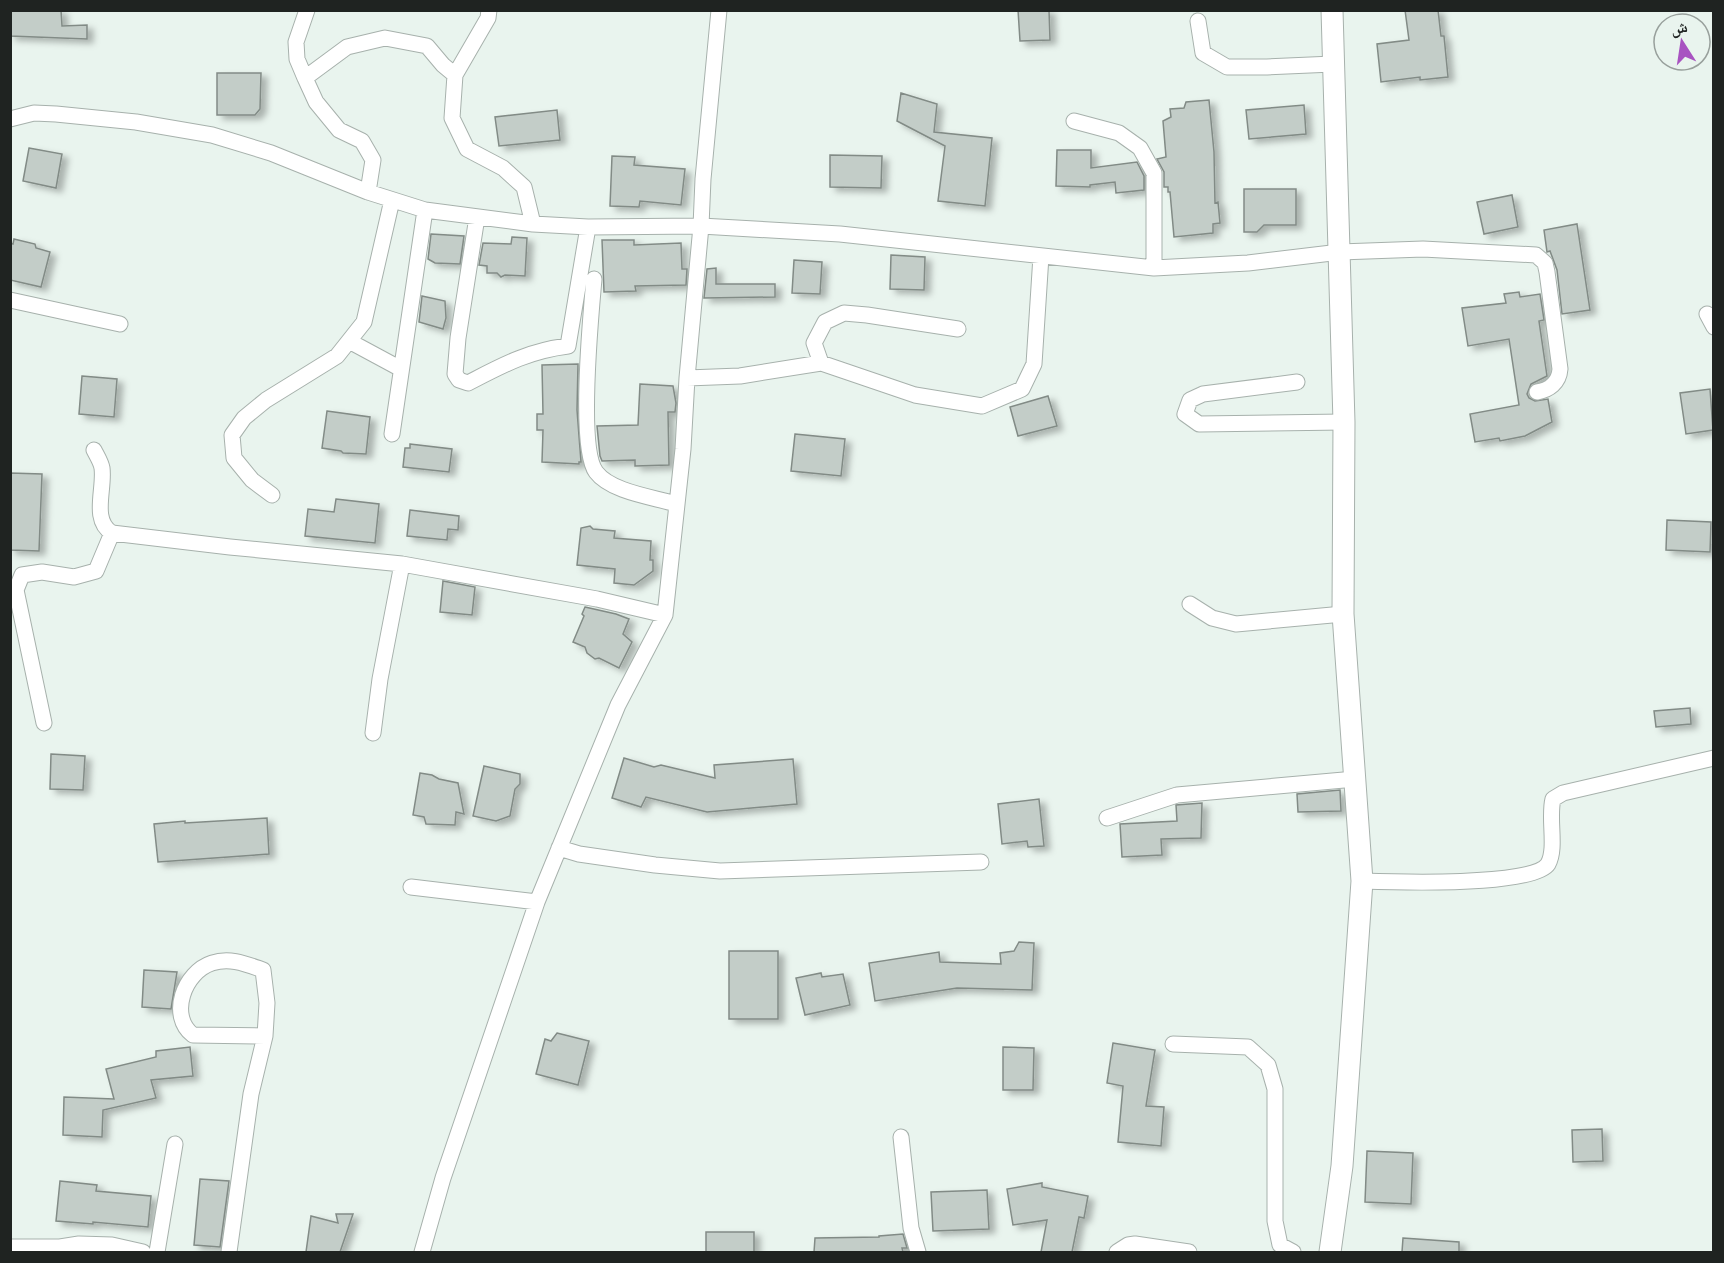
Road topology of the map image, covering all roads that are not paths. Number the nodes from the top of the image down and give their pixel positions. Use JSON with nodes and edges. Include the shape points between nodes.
{"nodes":[{"id":1,"x":307,"y":10,"type":"edge"},
{"id":2,"x":489,"y":10,"type":"edge"},
{"id":3,"x":719,"y":10,"type":"edge"},
{"id":4,"x":1332,"y":10,"type":"edge"},
{"id":5,"x":1198,"y":21,"type":"dead end"},
{"id":6,"x":1333,"y":64,"type":"junction"},
{"id":7,"x":455,"y":75,"type":"junction"},
{"id":8,"x":305,"y":78,"type":"junction"},
{"id":9,"x":10,"y":119,"type":"edge"},
{"id":10,"x":1074,"y":121,"type":"dead end"},
{"id":11,"x":368,"y":192,"type":"junction"},
{"id":12,"x":392,"y":200,"type":"junction"},
{"id":13,"x":425,"y":210,"type":"junction"},
{"id":14,"x":477,"y":217,"type":"junction"},
{"id":15,"x":533,"y":224,"type":"junction"},
{"id":16,"x":701,"y":226,"type":"junction"},
{"id":17,"x":588,"y":227,"type":"junction"},
{"id":18,"x":1340,"y":252,"type":"junction"},
{"id":19,"x":1041,"y":256,"type":"junction"},
{"id":20,"x":1154,"y":268,"type":"junction"},
{"id":21,"x":594,"y":279,"type":"dead end"},
{"id":22,"x":10,"y":300,"type":"edge"},
{"id":23,"x":120,"y":324,"type":"dead end"},
{"id":24,"x":958,"y":329,"type":"dead end"},
{"id":25,"x":349,"y":341,"type":"junction"},
{"id":26,"x":820,"y":363,"type":"junction"},
{"id":27,"x":401,"y":369,"type":"junction"},
{"id":28,"x":687,"y":378,"type":"junction"},
{"id":29,"x":1297,"y":382,"type":"dead end"},
{"id":30,"x":1537,"y":392,"type":"dead end"},
{"id":31,"x":1344,"y":422,"type":"junction"},
{"id":32,"x":392,"y":434,"type":"dead end"},
{"id":33,"x":94,"y":450,"type":"dead end"},
{"id":34,"x":272,"y":495,"type":"dead end"},
{"id":35,"x":676,"y":504,"type":"junction"},
{"id":36,"x":112,"y":533,"type":"junction"},
{"id":37,"x":402,"y":564,"type":"junction"},
{"id":38,"x":1191,"y":604,"type":"dead end"},
{"id":39,"x":1343,"y":614,"type":"junction"},
{"id":40,"x":665,"y":615,"type":"junction"},
{"id":41,"x":44,"y":723,"type":"dead end"},
{"id":42,"x":373,"y":733,"type":"dead end"},
{"id":43,"x":1713,"y":758,"type":"edge"},
{"id":44,"x":1355,"y":778,"type":"junction"},
{"id":45,"x":1107,"y":818,"type":"dead end"},
{"id":46,"x":559,"y":848,"type":"junction"},
{"id":47,"x":981,"y":862,"type":"dead end"},
{"id":48,"x":1362,"y":880,"type":"junction"},
{"id":49,"x":411,"y":886,"type":"dead end"},
{"id":50,"x":537,"y":902,"type":"junction"},
{"id":51,"x":265,"y":1036,"type":"junction"},
{"id":52,"x":1173,"y":1044,"type":"dead end"},
{"id":53,"x":901,"y":1137,"type":"dead end"},
{"id":54,"x":175,"y":1144,"type":"dead end"},
{"id":55,"x":10,"y":1247,"type":"edge"},
{"id":56,"x":142,"y":1252,"type":"edge"},
{"id":57,"x":157,"y":1252,"type":"edge"},
{"id":58,"x":229,"y":1252,"type":"edge"},
{"id":59,"x":422,"y":1252,"type":"edge"},
{"id":60,"x":918,"y":1252,"type":"edge"},
{"id":61,"x":1117,"y":1252,"type":"edge"},
{"id":62,"x":1190,"y":1252,"type":"edge"},
{"id":63,"x":1293,"y":1252,"type":"edge"},
{"id":64,"x":1330,"y":1252,"type":"edge"}],
"edges":[{"from":1,"to":8,"type":"street","via":[[296,42],[297,59]]},
{"from":2,"to":7,"type":"street"},
{"from":3,"to":16,"type":"street"},
{"from":4,"to":6,"type":"street"},
{"from":5,"to":6,"type":"street","via":[[1203,53],[1227,67]]},
{"from":6,"to":18,"type":"street"},
{"from":7,"to":8,"type":"street","via":[[427,46],[385,38],[347,47]]},
{"from":7,"to":15,"type":"street","via":[[452,117],[467,149],[503,168],[524,187]]},
{"from":8,"to":11,"type":"street","via":[[316,102],[339,130],[362,141],[373,160]]},
{"from":9,"to":11,"type":"street","via":[[33,113],[56,114],[212,135],[271,153]]},
{"from":10,"to":20,"type":"street","via":[[1119,134],[1140,148],[1154,173]]},
{"from":11,"to":12,"type":"street"},
{"from":12,"to":13,"type":"street"},
{"from":12,"to":25,"type":"street","via":[[364,322]]},
{"from":13,"to":14,"type":"street"},
{"from":13,"to":27,"type":"street"},
{"from":14,"to":15,"type":"street"},
{"from":14,"to":17,"type":"street","via":[[455,374],[468,383],[528,354],[568,346]]},
{"from":15,"to":17,"type":"street"},
{"from":16,"to":17,"type":"street"},
{"from":16,"to":19,"type":"street","via":[[840,234]]},
{"from":16,"to":28,"type":"street"},
{"from":18,"to":20,"type":"street","via":[[1248,263]]},
{"from":18,"to":30,"type":"street","via":[[1423,249],[1536,255],[1545,263],[1547,272],[1560,369],[1556,382]]},
{"from":18,"to":31,"type":"street"},
{"from":19,"to":20,"type":"street"},
{"from":19,"to":26,"type":"street","via":[[1035,364],[1023,389],[982,406],[915,395]]},
{"from":21,"to":35,"type":"street","via":[[588,347],[588,449],[595,472],[614,487]]},
{"from":22,"to":23,"type":"street"},
{"from":24,"to":26,"type":"street","via":[[844,313],[825,322],[814,343]]},
{"from":25,"to":27,"type":"street"},
{"from":25,"to":34,"type":"street","via":[[337,356],[244,418],[232,435],[234,458],[252,480]]},
{"from":26,"to":28,"type":"street","via":[[740,376]]},
{"from":27,"to":32,"type":"street"},
{"from":28,"to":35,"type":"street"},
{"from":29,"to":31,"type":"street","via":[[1203,394],[1190,400],[1185,414],[1199,424]]},
{"from":31,"to":39,"type":"street"},
{"from":33,"to":36,"type":"street","via":[[102,469],[101,521]]},
{"from":35,"to":40,"type":"street"},
{"from":36,"to":37,"type":"street"},
{"from":36,"to":41,"type":"street","via":[[96,571],[74,577],[42,572],[22,575],[16,590]]},
{"from":37,"to":40,"type":"street","via":[[506,581]]},
{"from":37,"to":42,"type":"street"},
{"from":38,"to":39,"type":"street","via":[[1212,618],[1236,624]]},
{"from":39,"to":44,"type":"street"},
{"from":40,"to":46,"type":"street","via":[[618,705]]},
{"from":43,"to":48,"type":"street","via":[[1558,796],[1550,809],[1551,854],[1548,865],[1539,871],[1474,880]]},
{"from":44,"to":45,"type":"street","via":[[1177,795]]},
{"from":44,"to":48,"type":"street"},
{"from":46,"to":47,"type":"street","via":[[655,865],[720,871]]},
{"from":46,"to":50,"type":"street"},
{"from":48,"to":64,"type":"street","via":[[1342,1166]]},
{"from":49,"to":50,"type":"street"},
{"from":50,"to":59,"type":"street","via":[[443,1178]]},
{"from":51,"to":51,"type":"street","via":[[193,1035],[186,1030],[181,1017],[182,997],[196,971],[213,963],[236,960],[263,970]]},
{"from":51,"to":58,"type":"street","via":[[251,1094]]},
{"from":52,"to":63,"type":"street","via":[[1248,1047],[1268,1065],[1275,1089],[1275,1221],[1280,1245]]},
{"from":53,"to":60,"type":"street","via":[[911,1228]]},
{"from":54,"to":57,"type":"street"},
{"from":55,"to":56,"type":"street","via":[[112,1245]]},
{"from":61,"to":62,"type":"street","via":[[1135,1244]]}]}
